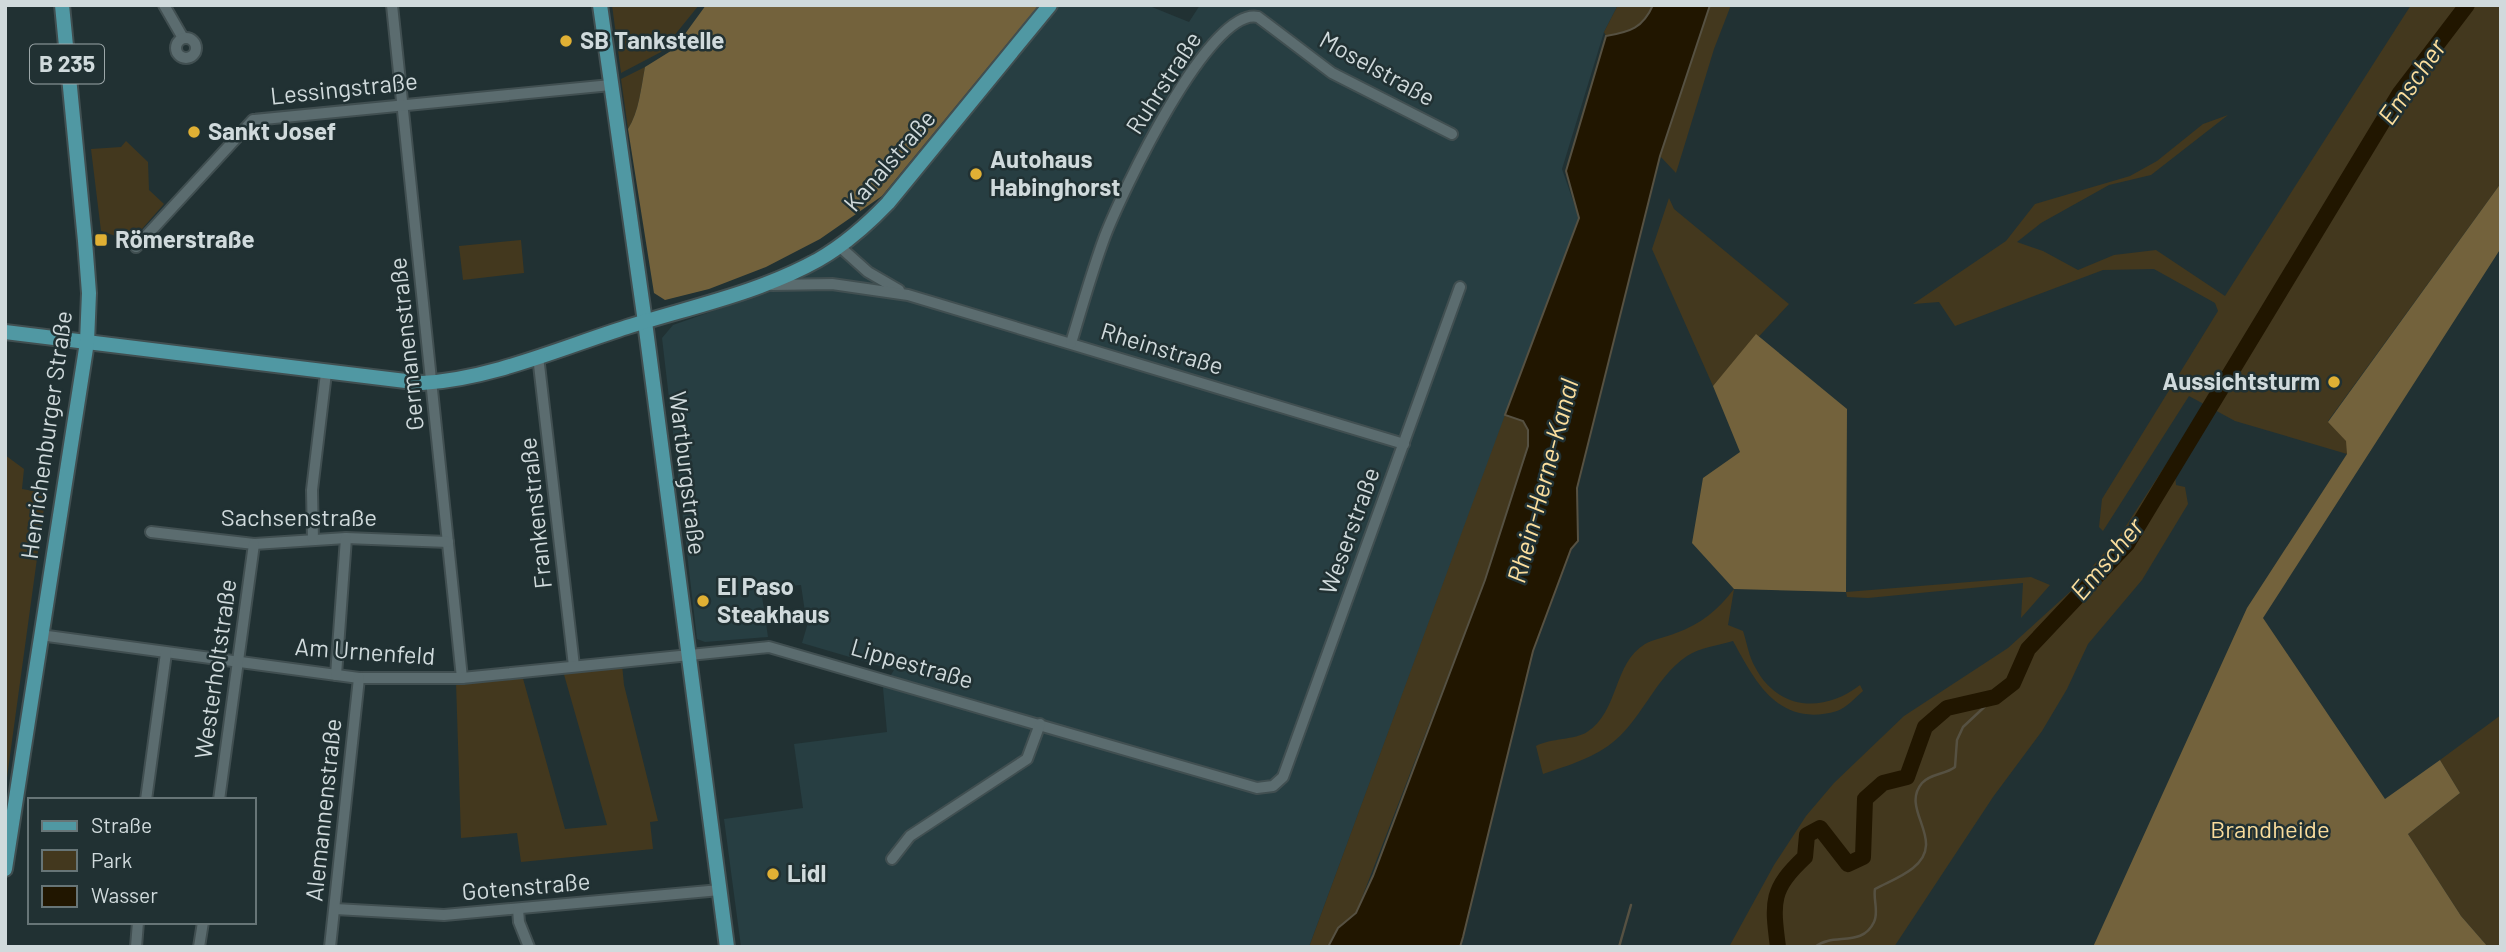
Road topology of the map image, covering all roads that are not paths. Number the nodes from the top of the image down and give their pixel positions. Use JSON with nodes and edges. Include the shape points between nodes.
{"nodes":[{"id":1,"x":62,"y":5,"type":"edge"},
{"id":2,"x":164,"y":5,"type":"edge"},
{"id":3,"x":392,"y":5,"type":"edge"},
{"id":4,"x":600,"y":5,"type":"edge"},
{"id":5,"x":1050,"y":5,"type":"edge"},
{"id":6,"x":1249,"y":15,"type":"joint"},
{"id":7,"x":183,"y":38,"type":"dead end"},
{"id":8,"x":611,"y":85,"type":"junction"},
{"id":9,"x":403,"y":104,"type":"junction"},
{"id":10,"x":1452,"y":134,"type":"dead end"},
{"id":11,"x":839,"y":246,"type":"junction"},
{"id":12,"x":136,"y":247,"type":"dead end"},
{"id":13,"x":816,"y":260,"type":"junction"},
{"id":14,"x":832,"y":284,"type":"junction"},
{"id":15,"x":758,"y":286,"type":"junction"},
{"id":16,"x":1460,"y":287,"type":"dead end"},
{"id":17,"x":908,"y":295,"type":"junction"},
{"id":18,"x":645,"y":321,"type":"junction"},
{"id":19,"x":5,"y":332,"type":"edge"},
{"id":20,"x":87,"y":342,"type":"junction"},
{"id":21,"x":1071,"y":343,"type":"junction"},
{"id":22,"x":538,"y":356,"type":"junction"},
{"id":23,"x":326,"y":373,"type":"junction"},
{"id":24,"x":433,"y":382,"type":"junction"},
{"id":25,"x":1404,"y":444,"type":"junction"},
{"id":26,"x":151,"y":532,"type":"dead end"},
{"id":27,"x":346,"y":538,"type":"junction"},
{"id":28,"x":313,"y":540,"type":"junction"},
{"id":29,"x":448,"y":542,"type":"junction"},
{"id":30,"x":254,"y":544,"type":"junction"},
{"id":31,"x":40,"y":635,"type":"junction"},
{"id":32,"x":166,"y":653,"type":"junction"},
{"id":33,"x":688,"y":654,"type":"junction"},
{"id":34,"x":238,"y":662,"type":"junction"},
{"id":35,"x":574,"y":666,"type":"junction"},
{"id":36,"x":336,"y":675,"type":"junction"},
{"id":37,"x":359,"y":678,"type":"junction"},
{"id":38,"x":462,"y":678,"type":"junction"},
{"id":39,"x":1040,"y":724,"type":"junction"},
{"id":40,"x":1273,"y":786,"type":"joint"},
{"id":41,"x":146,"y":798,"type":"edge"},
{"id":42,"x":219,"y":798,"type":"edge"},
{"id":43,"x":892,"y":859,"type":"dead end"},
{"id":44,"x":5,"y":869,"type":"edge"},
{"id":45,"x":720,"y":890,"type":"junction"},
{"id":46,"x":335,"y":909,"type":"junction"},
{"id":47,"x":517,"y":909,"type":"junction"},
{"id":48,"x":138,"y":924,"type":"edge"},
{"id":49,"x":203,"y":924,"type":"edge"},
{"id":50,"x":136,"y":947,"type":"edge"},
{"id":51,"x":199,"y":947,"type":"edge"},
{"id":52,"x":330,"y":947,"type":"edge"},
{"id":53,"x":529,"y":947,"type":"edge"},
{"id":54,"x":727,"y":947,"type":"edge"}],
"edges":[{"from":1,"to":20,"type":"main road","name":"Henrichenburger Straße","number":"B 235","via":[[89,293]]},
{"from":2,"to":7,"type":"street"},
{"from":3,"to":9,"type":"street","name":"Germanenstraße"},
{"from":4,"to":8,"type":"main road","name":"Wartburgstraße"},
{"from":5,"to":11,"type":"main road","name":"Kanalstraße","via":[[888,203]]},
{"from":6,"to":10,"type":"street","name":"Moselstraße","via":[[1258,17],[1332,73]]},
{"from":6,"to":21,"type":"street","name":"Ruhrstraße","via":[[1210,45],[1122,194]]},
{"from":8,"to":9,"type":"street","name":"Lessingstraße"},
{"from":8,"to":18,"type":"main road","name":"Wartburgstraße"},
{"from":9,"to":12,"type":"street","name":"Lessingstraße","via":[[253,120]]},
{"from":9,"to":24,"type":"street","name":"Germanenstraße"},
{"from":11,"to":13,"type":"main road","name":"Kanalstraße"},
{"from":11,"to":17,"type":"street","name":"Rheinstraße","via":[[868,272]]},
{"from":13,"to":14,"type":"street","via":[[818,272]]},
{"from":13,"to":15,"type":"main road","name":"Kanalstraße"},
{"from":14,"to":15,"type":"street","name":"Rheinstraße"},
{"from":14,"to":17,"type":"street","name":"Rheinstraße"},
{"from":15,"to":18,"type":"main road","name":"Kanalstraße"},
{"from":16,"to":25,"type":"street","name":"Weserstraße"},
{"from":17,"to":21,"type":"street","name":"Rheinstraße"},
{"from":18,"to":22,"type":"main road"},
{"from":18,"to":33,"type":"main road","name":"Wartburgstraße"},
{"from":19,"to":20,"type":"main road"},
{"from":20,"to":23,"type":"main road"},
{"from":20,"to":31,"type":"main road","name":"Henrichenburger Straße","number":"B 235"},
{"from":21,"to":25,"type":"street","name":"Rheinstraße"},
{"from":22,"to":24,"type":"main road"},
{"from":22,"to":35,"type":"street","name":"Frankenstraße"},
{"from":23,"to":24,"type":"main road"},
{"from":23,"to":28,"type":"street","via":[[312,490]]},
{"from":24,"to":29,"type":"street","name":"Germanenstraße"},
{"from":25,"to":40,"type":"street","name":"Weserstraße","via":[[1283,777]]},
{"from":26,"to":30,"type":"street","name":"Sachsenstraße"},
{"from":27,"to":28,"type":"street","name":"Sachsenstraße"},
{"from":27,"to":29,"type":"street","name":"Sachsenstraße"},
{"from":27,"to":36,"type":"street"},
{"from":28,"to":30,"type":"street","name":"Sachsenstraße"},
{"from":29,"to":38,"type":"street","name":"Germanenstraße"},
{"from":30,"to":34,"type":"street","name":"Westerholtstraße"},
{"from":31,"to":32,"type":"street","name":"Am Urnenfeld"},
{"from":31,"to":44,"type":"main road","name":"Henrichenburger Straße","number":"B 235"},
{"from":32,"to":34,"type":"street","name":"Am Urnenfeld"},
{"from":32,"to":41,"type":"street"},
{"from":33,"to":35,"type":"street","name":"Am Urnenfeld"},
{"from":33,"to":39,"type":"street","name":"Lippestraße","via":[[780,649]]},
{"from":33,"to":45,"type":"main road","name":"Wartburgstraße"},
{"from":34,"to":36,"type":"street","name":"Am Urnenfeld"},
{"from":34,"to":42,"type":"street","name":"Westerholtstraße"},
{"from":35,"to":38,"type":"street","name":"Am Urnenfeld"},
{"from":36,"to":37,"type":"street","name":"Am Urnenfeld"},
{"from":37,"to":38,"type":"street","name":"Am Urnenfeld"},
{"from":37,"to":46,"type":"street","name":"Alemannenstraße"},
{"from":39,"to":40,"type":"street","name":"Lippestraße","via":[[1257,788]]},
{"from":39,"to":43,"type":"street","via":[[1027,759],[910,836]]},
{"from":45,"to":47,"type":"street","name":"Gotenstraße"},
{"from":45,"to":54,"type":"main road","name":"Wartburgstraße"},
{"from":46,"to":47,"type":"street","name":"Gotenstraße","via":[[406,915]]},
{"from":46,"to":52,"type":"street","name":"Alemannenstraße"},
{"from":47,"to":53,"type":"street"},
{"from":48,"to":50,"type":"street"},
{"from":49,"to":51,"type":"street"}]}
